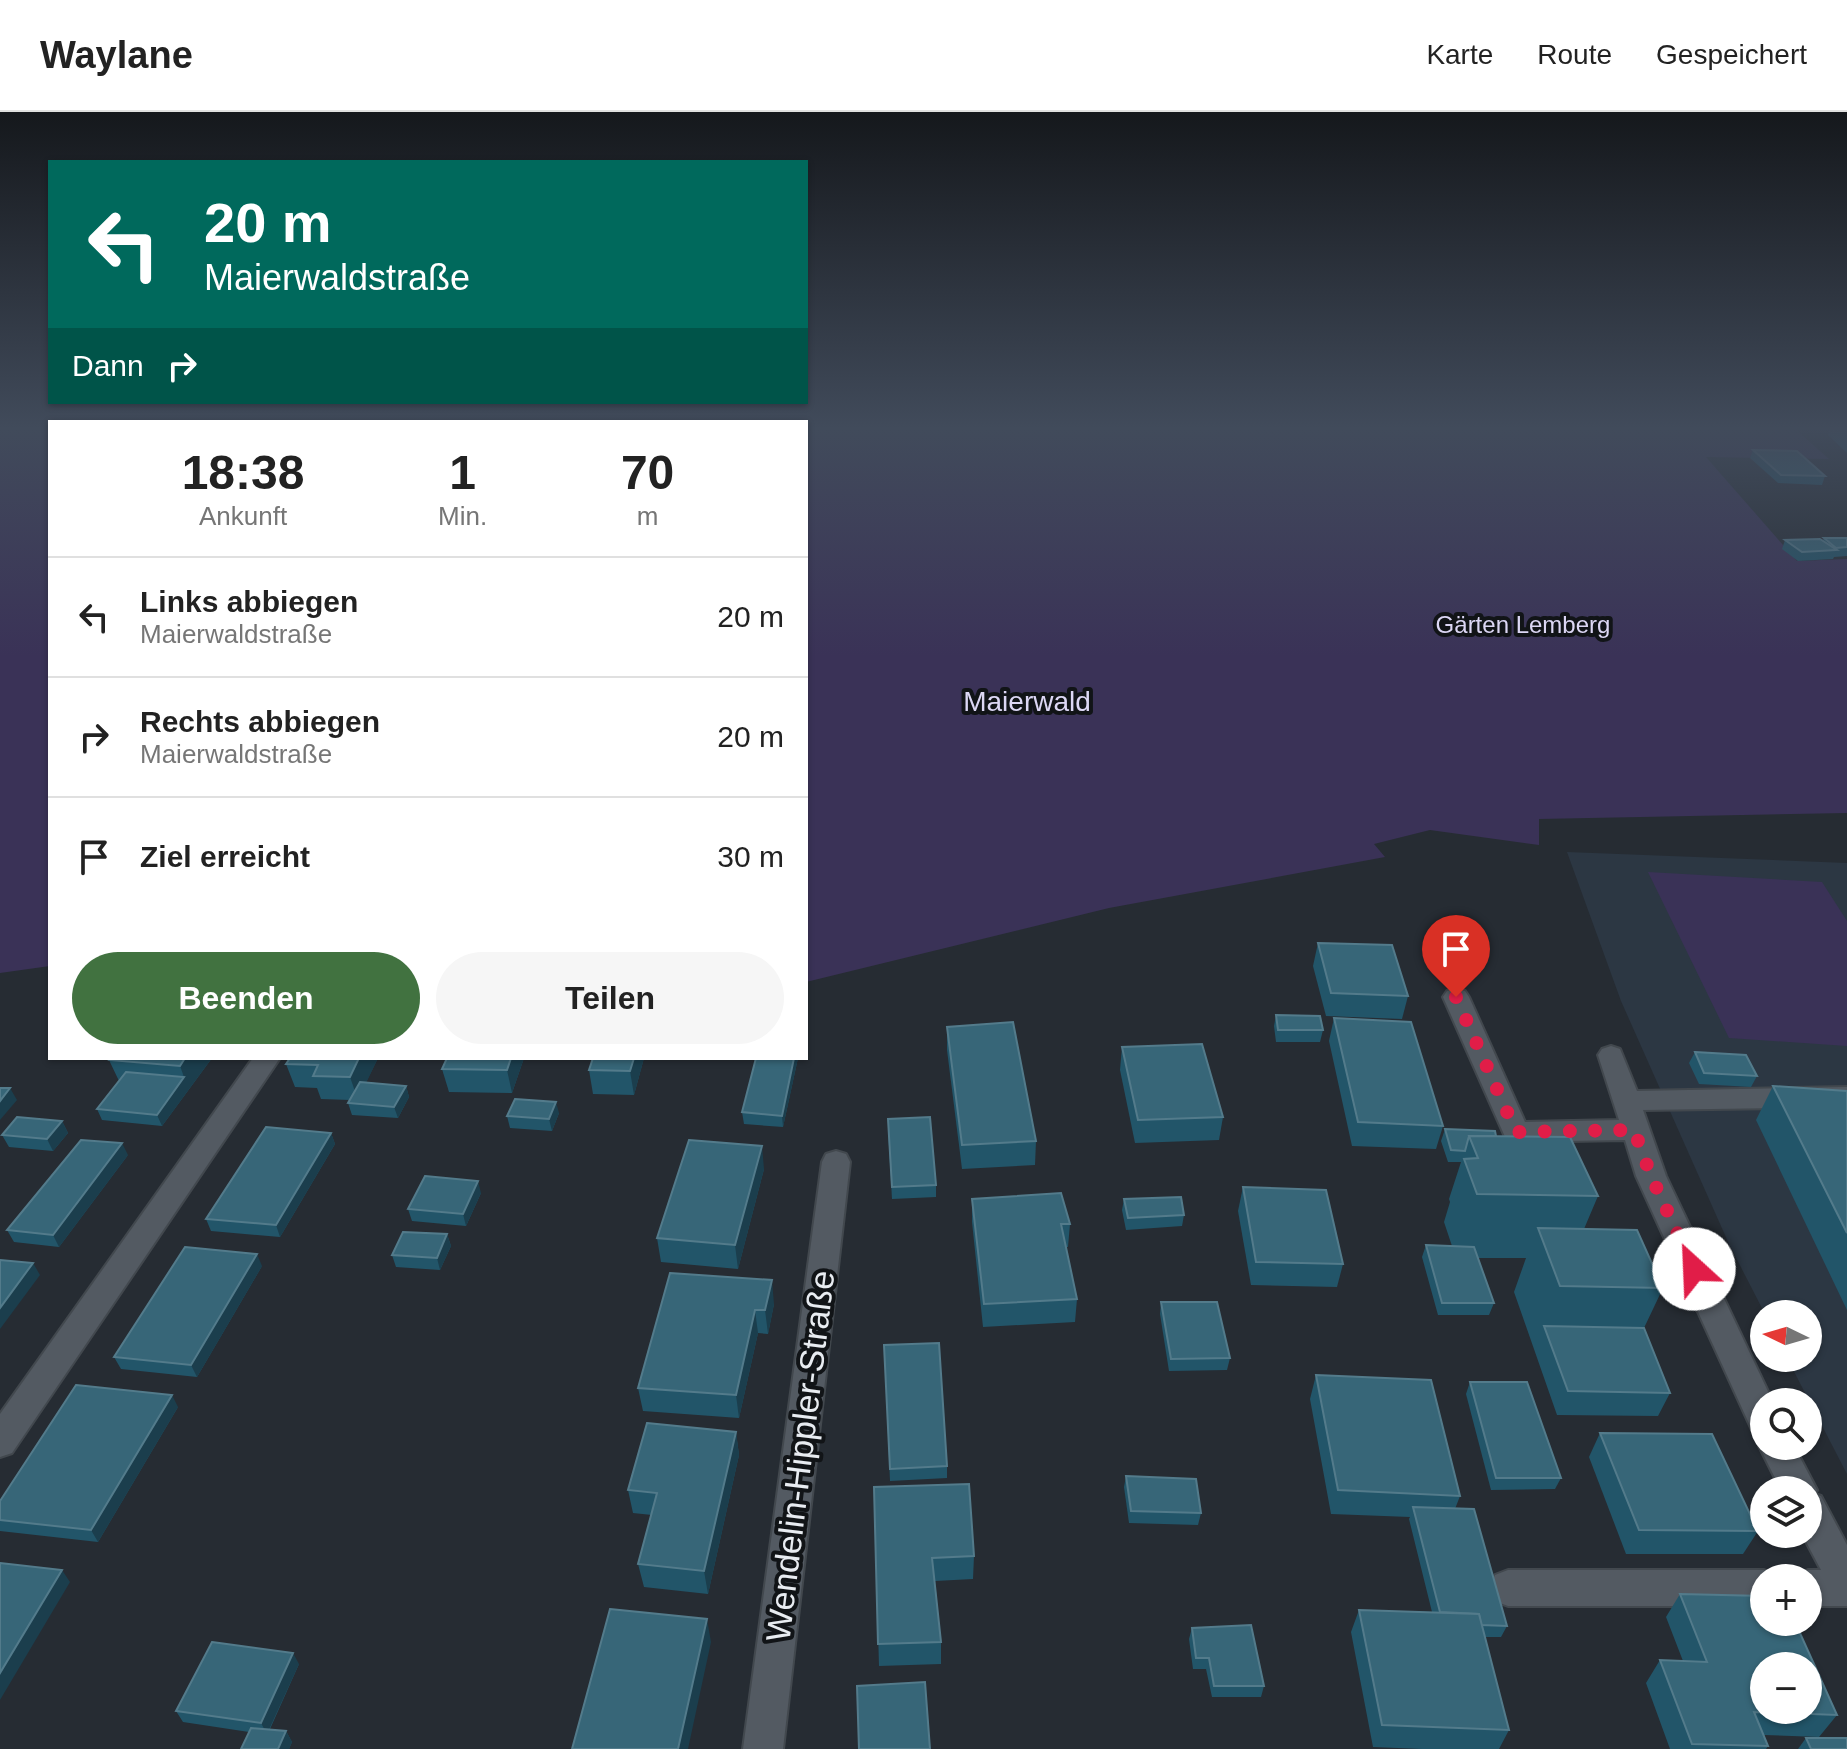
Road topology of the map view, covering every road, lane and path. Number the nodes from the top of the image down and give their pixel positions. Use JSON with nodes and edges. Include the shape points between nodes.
{"nodes":[{"id":1,"x":1456,"y":997,"type":"dead end"},
{"id":2,"x":1611,"y":1055,"type":"dead end"},
{"id":3,"x":266,"y":1060,"type":"edge"},
{"id":4,"x":1847,"y":1097,"type":"edge"},
{"id":5,"x":1629,"y":1115,"type":"junction"},
{"id":6,"x":836,"y":1162,"type":"dead end"},
{"id":7,"x":1750,"y":1389,"type":"edge"},
{"id":8,"x":0,"y":1442,"type":"edge"},
{"id":9,"x":1822,"y":1536,"type":"edge"},
{"id":10,"x":1847,"y":1585,"type":"edge"},
{"id":11,"x":1822,"y":1587,"type":"edge"},
{"id":12,"x":1508,"y":1588,"type":"dead end"},
{"id":13,"x":1750,"y":1588,"type":"edge"},
{"id":14,"x":763,"y":1749,"type":"edge"}],
"edges":[{"from":1,"to":5,"type":"street","via":[[1516,1132]]},
{"from":2,"to":5,"type":"street"},
{"from":3,"to":8,"type":"street"},
{"from":4,"to":5,"type":"street"},
{"from":5,"to":7,"type":"street","via":[[1651,1176]]},
{"from":6,"to":14,"type":"street","name":"Wendelin-Hippler-Straße"},
{"from":9,"to":10,"type":"street"},
{"from":10,"to":11,"type":"street"},
{"from":12,"to":13,"type":"street"}]}
